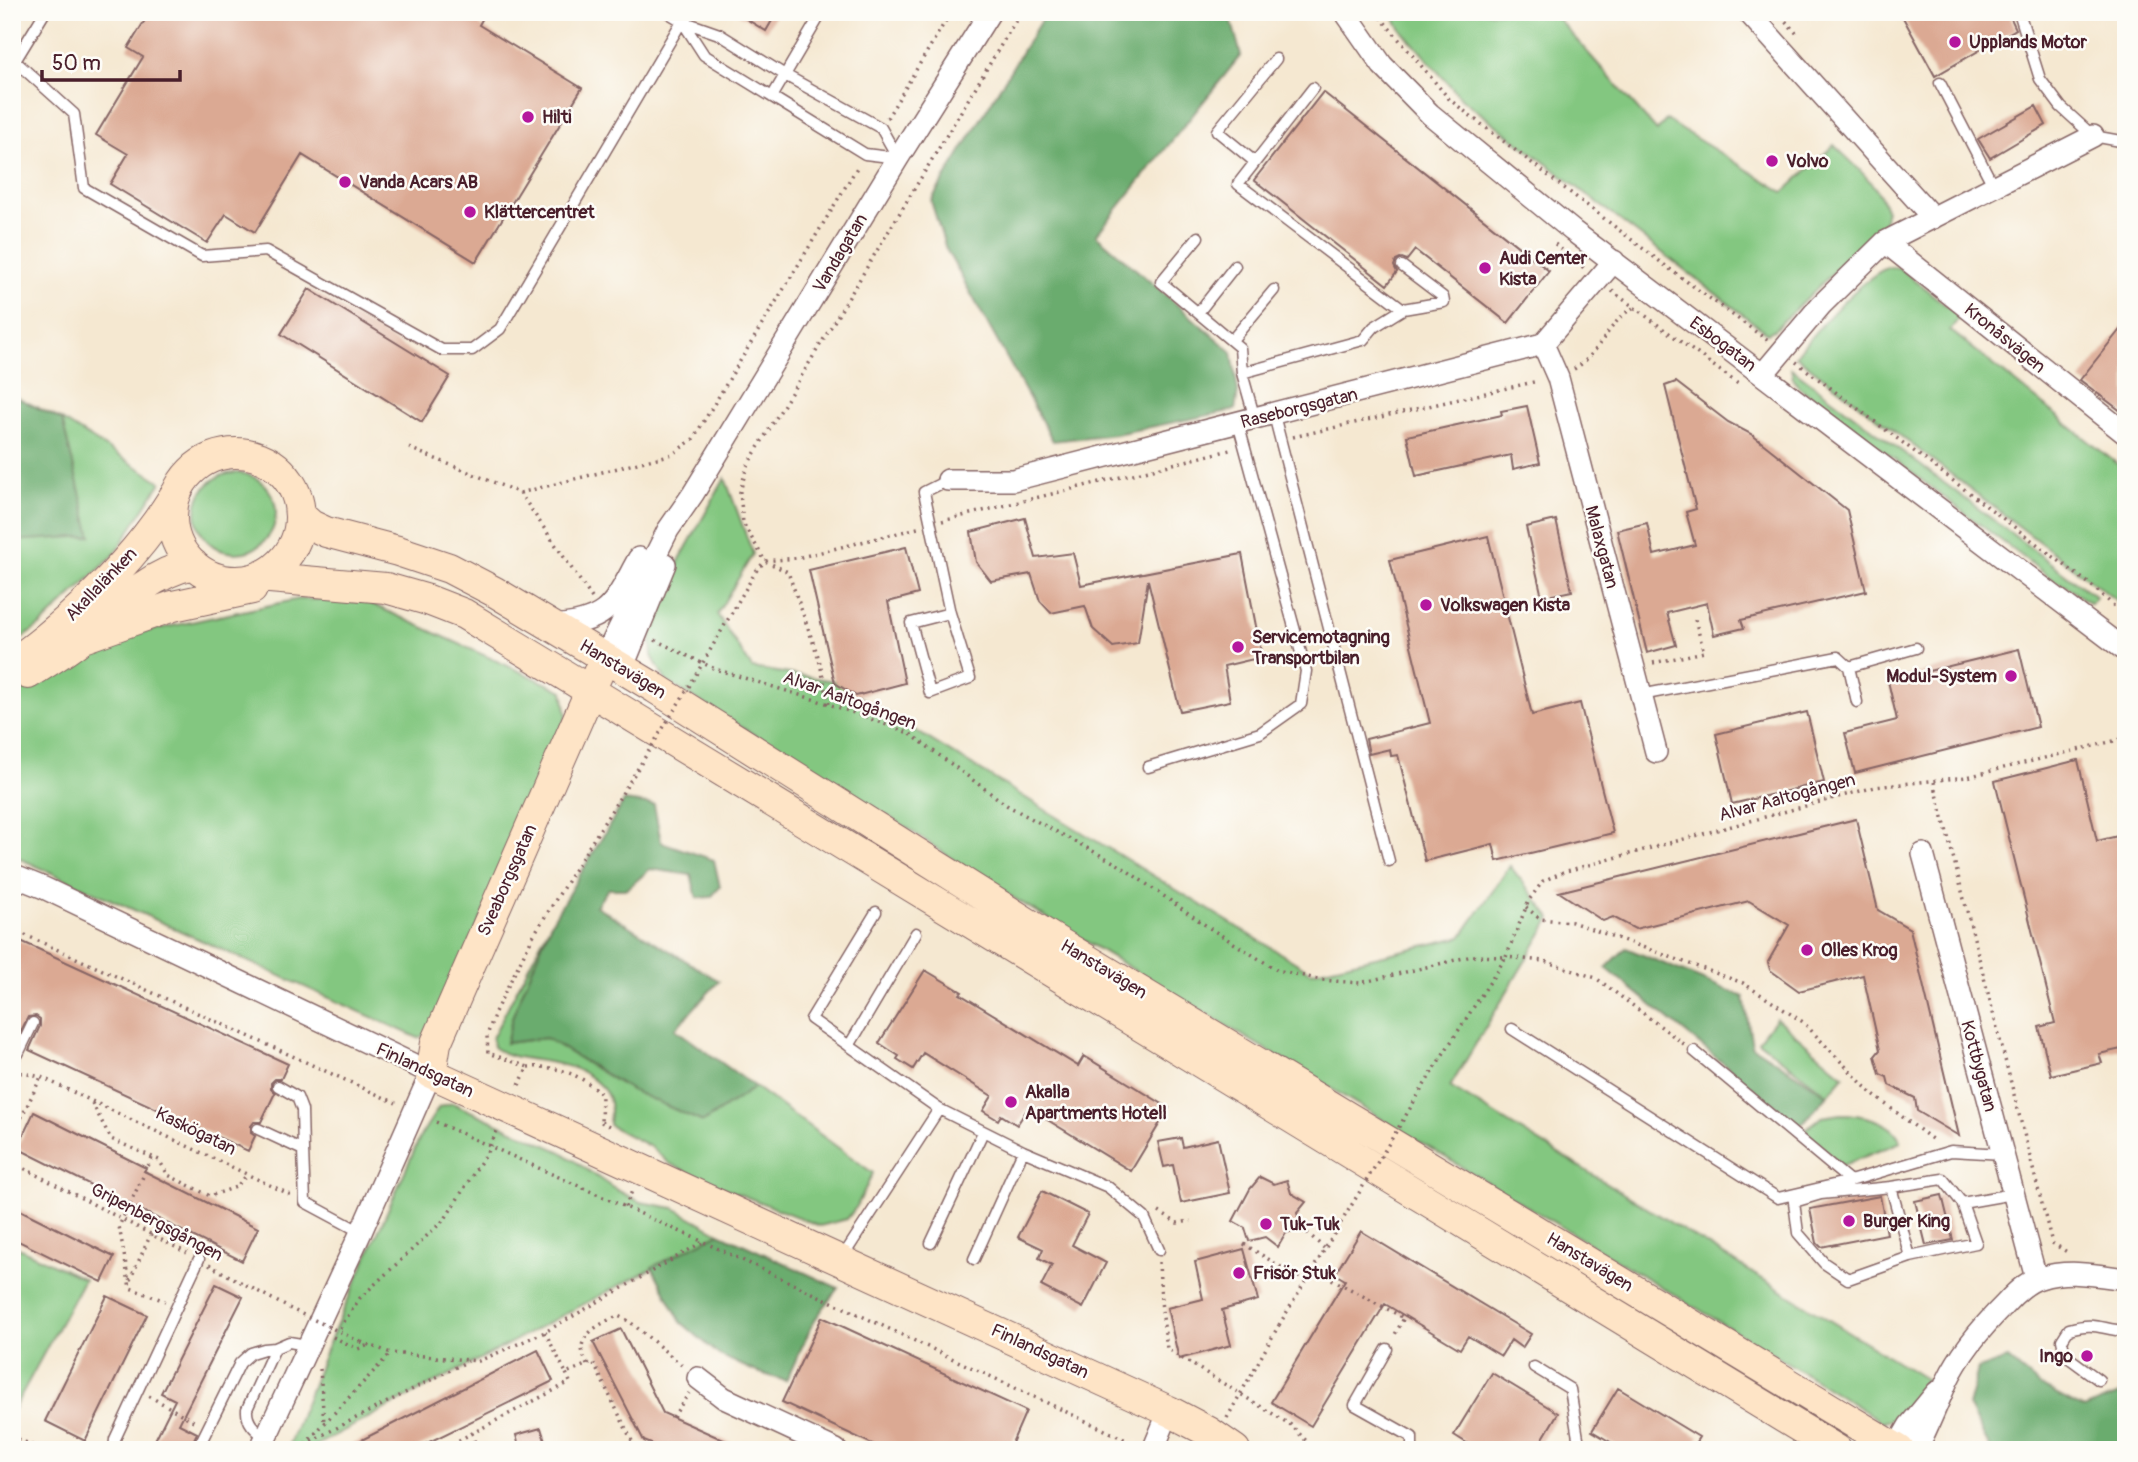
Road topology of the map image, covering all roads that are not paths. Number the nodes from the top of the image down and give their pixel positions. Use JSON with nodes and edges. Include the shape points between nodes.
{"nodes":[{"id":1,"x":45,"y":12,"type":"edge"},
{"id":2,"x":667,"y":12,"type":"edge"},
{"id":3,"x":822,"y":12,"type":"edge"},
{"id":4,"x":990,"y":12,"type":"edge"},
{"id":5,"x":1345,"y":12,"type":"edge"},
{"id":6,"x":1748,"y":12,"type":"edge"},
{"id":7,"x":2019,"y":12,"type":"edge"},
{"id":8,"x":682,"y":21,"type":"junction"},
{"id":9,"x":1276,"y":59,"type":"dead end"},
{"id":10,"x":785,"y":75,"type":"junction"},
{"id":11,"x":1940,"y":83,"type":"dead end"},
{"id":12,"x":1313,"y":88,"type":"dead end"},
{"id":13,"x":772,"y":97,"type":"junction"},
{"id":14,"x":2093,"y":136,"type":"junction"},
{"id":15,"x":2126,"y":142,"type":"edge"},
{"id":16,"x":898,"y":158,"type":"junction"},
{"id":17,"x":1255,"y":162,"type":"junction"},
{"id":18,"x":1994,"y":187,"type":"junction"},
{"id":19,"x":1933,"y":218,"type":"junction"},
{"id":20,"x":1198,"y":237,"type":"dead end"},
{"id":21,"x":1885,"y":242,"type":"junction"},
{"id":22,"x":1614,"y":261,"type":"junction"},
{"id":23,"x":1235,"y":266,"type":"dead end"},
{"id":24,"x":1402,"y":266,"type":"dead end"},
{"id":25,"x":1274,"y":290,"type":"dead end"},
{"id":26,"x":1403,"y":309,"type":"junction"},
{"id":27,"x":1198,"y":313,"type":"junction"},
{"id":28,"x":1232,"y":340,"type":"junction"},
{"id":29,"x":1543,"y":344,"type":"junction"},
{"id":30,"x":1242,"y":373,"type":"junction"},
{"id":31,"x":1763,"y":374,"type":"junction"},
{"id":32,"x":1256,"y":419,"type":"junction"},
{"id":33,"x":2126,"y":434,"type":"edge"},
{"id":34,"x":947,"y":480,"type":"joint"},
{"id":35,"x":177,"y":492,"type":"junction"},
{"id":36,"x":693,"y":494,"type":"junction"},
{"id":37,"x":300,"y":515,"type":"junction"},
{"id":38,"x":668,"y":530,"type":"junction"},
{"id":39,"x":192,"y":564,"type":"junction"},
{"id":40,"x":258,"y":577,"type":"junction"},
{"id":41,"x":301,"y":579,"type":"junction"},
{"id":42,"x":950,"y":613,"type":"junction"},
{"id":43,"x":552,"y":626,"type":"junction"},
{"id":44,"x":80,"y":639,"type":"junction"},
{"id":45,"x":1916,"y":648,"type":"dead end"},
{"id":46,"x":2126,"y":651,"type":"edge"},
{"id":47,"x":12,"y":663,"type":"edge"},
{"id":48,"x":613,"y":664,"type":"junction"},
{"id":49,"x":1849,"y":667,"type":"junction"},
{"id":50,"x":12,"y":683,"type":"edge"},
{"id":51,"x":599,"y":695,"type":"junction"},
{"id":52,"x":1641,"y":695,"type":"junction"},
{"id":53,"x":1857,"y":702,"type":"dead end"},
{"id":54,"x":1656,"y":752,"type":"dead end"},
{"id":55,"x":1148,"y":767,"type":"dead end"},
{"id":56,"x":1923,"y":854,"type":"dead end"},
{"id":57,"x":1389,"y":861,"type":"dead end"},
{"id":58,"x":12,"y":875,"type":"edge"},
{"id":59,"x":876,"y":912,"type":"dead end"},
{"id":60,"x":916,"y":933,"type":"dead end"},
{"id":61,"x":33,"y":1023,"type":"dead end"},
{"id":62,"x":1512,"y":1029,"type":"dead end"},
{"id":63,"x":849,"y":1046,"type":"junction"},
{"id":64,"x":1694,"y":1051,"type":"road end"},
{"id":65,"x":12,"y":1057,"type":"edge"},
{"id":66,"x":431,"y":1073,"type":"junction"},
{"id":67,"x":278,"y":1086,"type":"dead end"},
{"id":68,"x":939,"y":1109,"type":"junction"},
{"id":69,"x":258,"y":1129,"type":"dead end"},
{"id":70,"x":983,"y":1132,"type":"junction"},
{"id":71,"x":303,"y":1150,"type":"junction"},
{"id":72,"x":1023,"y":1151,"type":"junction"},
{"id":73,"x":2003,"y":1154,"type":"junction"},
{"id":74,"x":1850,"y":1181,"type":"junction"},
{"id":75,"x":1892,"y":1187,"type":"junction"},
{"id":76,"x":2013,"y":1194,"type":"junction"},
{"id":77,"x":1962,"y":1203,"type":"junction"},
{"id":78,"x":361,"y":1232,"type":"junction"},
{"id":79,"x":931,"y":1242,"type":"dead end"},
{"id":80,"x":1159,"y":1250,"type":"road end"},
{"id":81,"x":1910,"y":1257,"type":"junction"},
{"id":82,"x":199,"y":1259,"type":"road end"},
{"id":83,"x":974,"y":1259,"type":"dead end"},
{"id":84,"x":840,"y":1260,"type":"junction"},
{"id":85,"x":2036,"y":1278,"type":"junction"},
{"id":86,"x":2126,"y":1279,"type":"edge"},
{"id":87,"x":2126,"y":1331,"type":"edge"},
{"id":88,"x":307,"y":1345,"type":"junction"},
{"id":89,"x":275,"y":1348,"type":"junction"},
{"id":90,"x":1387,"y":1349,"type":"road end"},
{"id":91,"x":1534,"y":1367,"type":"dead end"},
{"id":92,"x":698,"y":1378,"type":"road end"},
{"id":93,"x":2099,"y":1380,"type":"dead end"},
{"id":94,"x":1169,"y":1411,"type":"junction"},
{"id":95,"x":262,"y":1444,"type":"edge"},
{"id":96,"x":1145,"y":1448,"type":"edge"},
{"id":97,"x":1901,"y":1449,"type":"edge"},
{"id":98,"x":114,"y":1450,"type":"edge"},
{"id":99,"x":197,"y":1450,"type":"edge"},
{"id":100,"x":836,"y":1450,"type":"edge"},
{"id":101,"x":1235,"y":1450,"type":"edge"},
{"id":102,"x":1412,"y":1450,"type":"edge"},
{"id":103,"x":1580,"y":1450,"type":"edge"},
{"id":104,"x":1838,"y":1450,"type":"edge"}],
"edges":[{"from":1,"to":8,"type":"lane","via":[[15,61],[74,114],[84,188],[202,256],[266,251],[442,350],[472,350],[500,328]]},
{"from":2,"to":8,"type":"lane"},
{"from":3,"to":10,"type":"lane"},
{"from":4,"to":16,"type":"street","name":"Vandagatan"},
{"from":5,"to":22,"type":"street","name":"Esbogatan","via":[[1382,65],[1430,114]]},
{"from":6,"to":19,"type":"street"},
{"from":7,"to":14,"type":"lane","via":[[2040,79],[2061,107]]},
{"from":8,"to":10,"type":"lane","via":[[719,34]]},
{"from":8,"to":13,"type":"lane","via":[[704,55]]},
{"from":9,"to":17,"type":"lane","via":[[1217,131]]},
{"from":10,"to":13,"type":"lane"},
{"from":10,"to":16,"type":"lane","via":[[881,128]]},
{"from":11,"to":18,"type":"lane"},
{"from":12,"to":17,"type":"lane"},
{"from":13,"to":16,"type":"lane","via":[[865,154]]},
{"from":14,"to":15,"type":"lane"},
{"from":14,"to":18,"type":"street"},
{"from":16,"to":36,"type":"street","name":"Vandagatan"},
{"from":17,"to":26,"type":"lane","via":[[1238,184]]},
{"from":18,"to":19,"type":"street"},
{"from":19,"to":21,"type":"street"},
{"from":20,"to":27,"type":"lane","via":[[1161,282]]},
{"from":21,"to":31,"type":"street","via":[[1821,305]]},
{"from":21,"to":33,"type":"street","name":"Kronåsvägen"},
{"from":22,"to":29,"type":"street"},
{"from":22,"to":31,"type":"street","name":"Esbogatan"},
{"from":23,"to":27,"type":"lane"},
{"from":24,"to":26,"type":"lane","via":[[1444,302]]},
{"from":25,"to":28,"type":"lane"},
{"from":26,"to":30,"type":"lane","via":[[1374,327],[1363,340]]},
{"from":27,"to":28,"type":"lane"},
{"from":28,"to":30,"type":"lane","via":[[1240,348]]},
{"from":29,"to":32,"type":"street","name":"Raseborgsgatan"},
{"from":29,"to":52,"type":"street","name":"Malaxgatan","via":[[1558,378]]},
{"from":30,"to":32,"type":"lane"},
{"from":31,"to":46,"type":"street","name":"Esbogatan"},
{"from":32,"to":34,"type":"street","name":"Raseborgsgatan","via":[[1013,480]]},
{"from":32,"to":55,"type":"lane","via":[[1243,447],[1306,671],[1301,704],[1260,733]]},
{"from":32,"to":57,"type":"lane","via":[[1281,439]]},
{"from":34,"to":42,"type":"lane","via":[[924,492]]},
{"from":35,"to":37,"type":"main road","via":[[197,466],[224,454],[242,453],[276,467],[297,497]]},
{"from":35,"to":39,"type":"main road","via":[[173,530]]},
{"from":35,"to":47,"type":"main road","name":"Akallalänken","via":[[156,525],[99,591],[32,651]]},
{"from":36,"to":38,"type":"street","name":"Vandagatan"},
{"from":36,"to":48,"type":"street","name":"Vandagatan","via":[[637,632]]},
{"from":37,"to":40,"type":"main road","via":[[289,552]]},
{"from":37,"to":43,"type":"main road","name":"Hanstavägen","via":[[326,532],[449,568]]},
{"from":38,"to":43,"type":"street","name":"Vandagatan","via":[[644,550],[603,614]]},
{"from":38,"to":48,"type":"street","name":"Vandagatan"},
{"from":39,"to":40,"type":"main road","via":[[223,579]]},
{"from":39,"to":44,"type":"main road","name":"Akallalänken","via":[[167,571],[129,596]]},
{"from":40,"to":41,"type":"main road","name":"Hanstavägen"},
{"from":41,"to":44,"type":"main road","via":[[173,607]]},
{"from":41,"to":51,"type":"main road","name":"Hanstavägen","via":[[386,589],[464,614]]},
{"from":42,"to":42,"type":"lane","via":[[911,623],[930,693],[970,678]]},
{"from":43,"to":48,"type":"main road","name":"Hanstavägen"},
{"from":44,"to":50,"type":"main road","name":"Akallalänken"},
{"from":45,"to":49,"type":"lane"},
{"from":48,"to":51,"type":"main road","name":"Sveaborgsgatan"},
{"from":48,"to":97,"type":"main road","name":"Hanstavägen","via":[[1053,939]]},
{"from":49,"to":52,"type":"lane","via":[[1838,657]]},
{"from":49,"to":53,"type":"lane"},
{"from":51,"to":66,"type":"main road","name":"Sveaborgsgatan","via":[[453,1045]]},
{"from":51,"to":104,"type":"main road","name":"Hanstavägen"},
{"from":52,"to":54,"type":"street","name":"Malaxgatan"},
{"from":56,"to":73,"type":"street","name":"Kottbygatan"},
{"from":58,"to":66,"type":"street","name":"Finlandsgatan"},
{"from":59,"to":63,"type":"lane","via":[[811,1020]]},
{"from":60,"to":63,"type":"lane"},
{"from":61,"to":65,"type":"lane","via":[[18,1054]]},
{"from":62,"to":74,"type":"lane","via":[[1778,1198]]},
{"from":63,"to":68,"type":"lane"},
{"from":64,"to":74,"type":"lane"},
{"from":66,"to":78,"type":"street","name":"Sveaborgsgatan"},
{"from":66,"to":84,"type":"main road","name":"Finlandsgatan"},
{"from":67,"to":71,"type":"lane","via":[[297,1097],[302,1110]]},
{"from":68,"to":70,"type":"lane"},
{"from":68,"to":84,"type":"lane"},
{"from":69,"to":71,"type":"lane"},
{"from":70,"to":72,"type":"lane"},
{"from":70,"to":79,"type":"lane"},
{"from":71,"to":78,"type":"lane","via":[[305,1202]]},
{"from":72,"to":80,"type":"lane","via":[[1108,1187],[1144,1217]]},
{"from":72,"to":83,"type":"lane"},
{"from":73,"to":74,"type":"lane","via":[[1951,1151]]},
{"from":73,"to":76,"type":"street","name":"Kottbygatan"},
{"from":75,"to":77,"type":"lane","via":[[1943,1179]]},
{"from":75,"to":81,"type":"lane"},
{"from":75,"to":81,"type":"lane","via":[[1821,1194],[1794,1202],[1798,1233],[1824,1263],[1848,1279]]},
{"from":76,"to":77,"type":"lane"},
{"from":76,"to":85,"type":"street","name":"Kottbygatan"},
{"from":77,"to":81,"type":"lane","via":[[1976,1242]]},
{"from":78,"to":88,"type":"street","name":"Sveaborgsgatan"},
{"from":82,"to":98,"type":"lane","via":[[115,1439]]},
{"from":84,"to":94,"type":"main road","name":"Finlandsgatan"},
{"from":85,"to":86,"type":"street","via":[[2064,1273]]},
{"from":85,"to":97,"type":"street","via":[[1984,1325],[1948,1380],[1920,1411]]},
{"from":87,"to":93,"type":"lane","via":[[2083,1325],[2069,1329],[2062,1340],[2065,1355]]},
{"from":88,"to":89,"type":"lane","via":[[289,1342]]},
{"from":88,"to":95,"type":"street","name":"Sveaborgsgatan"},
{"from":89,"to":95,"type":"lane","via":[[247,1409]]},
{"from":89,"to":99,"type":"lane","via":[[251,1353],[240,1363]]},
{"from":90,"to":102,"type":"lane","via":[[1355,1405],[1412,1437]]},
{"from":91,"to":103,"type":"lane","via":[[1570,1389]]},
{"from":92,"to":100,"type":"street","via":[[724,1398]]},
{"from":94,"to":96,"type":"street"},
{"from":94,"to":101,"type":"main road","name":"Finlandsgatan"}]}
